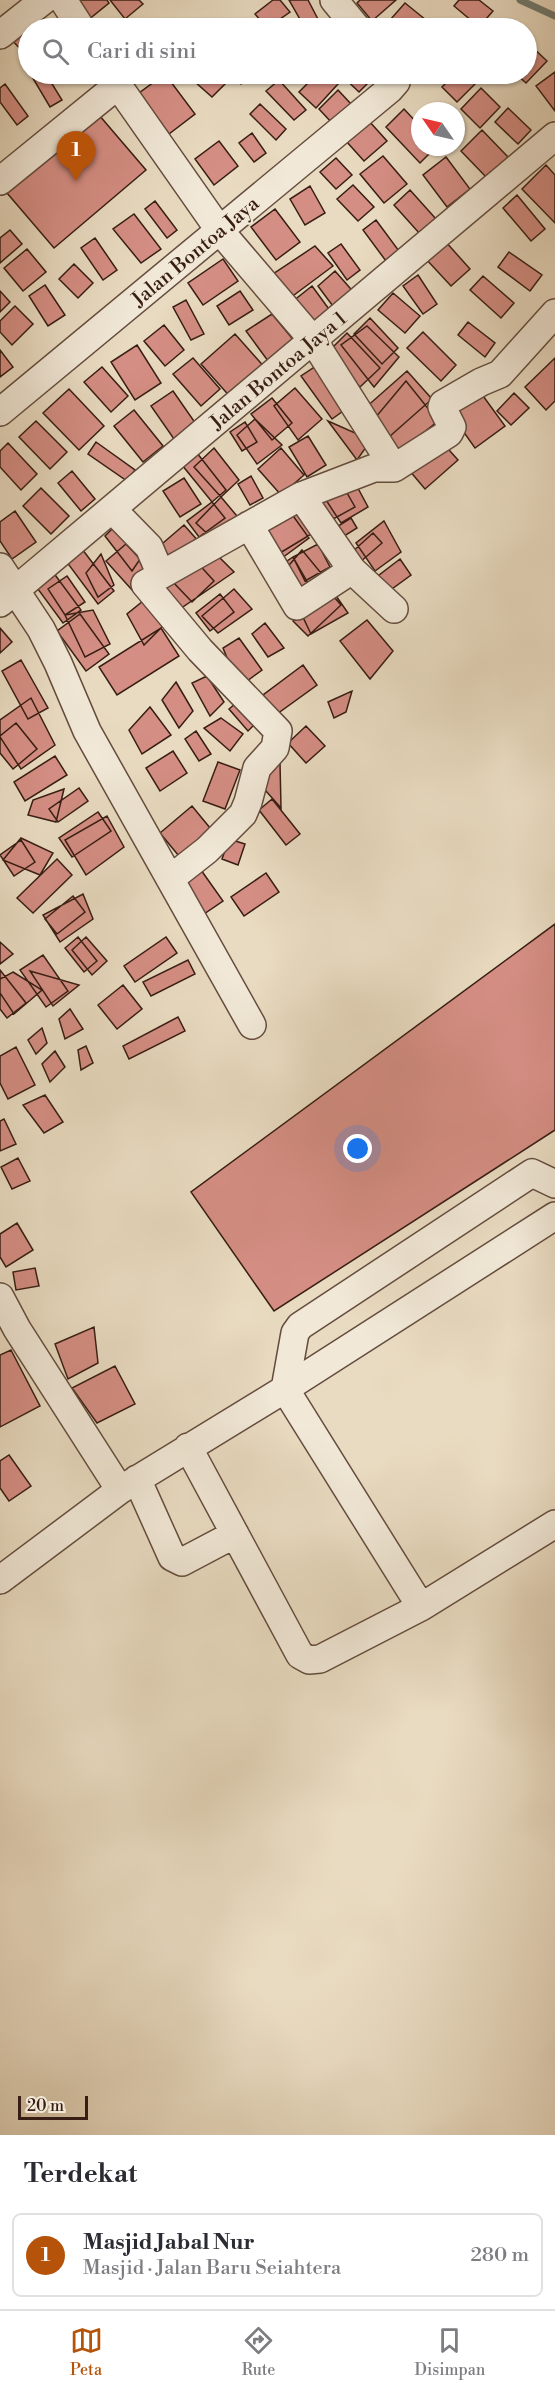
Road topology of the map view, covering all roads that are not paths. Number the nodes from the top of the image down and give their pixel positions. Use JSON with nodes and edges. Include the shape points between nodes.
{"nodes":[{"id":1,"x":44,"y":0,"type":"edge"},
{"id":2,"x":63,"y":0,"type":"edge"},
{"id":3,"x":333,"y":0,"type":"edge"},
{"id":4,"x":21,"y":18,"type":"edge"},
{"id":5,"x":75,"y":18,"type":"edge"},
{"id":6,"x":348,"y":18,"type":"edge"},
{"id":7,"x":18,"y":21,"type":"edge"},
{"id":8,"x":0,"y":35,"type":"edge"},
{"id":9,"x":109,"y":84,"type":"edge"},
{"id":10,"x":117,"y":84,"type":"edge"},
{"id":11,"x":390,"y":84,"type":"edge"},
{"id":12,"x":555,"y":136,"type":"edge"},
{"id":13,"x":0,"y":181,"type":"edge"},
{"id":14,"x":220,"y":231,"type":"junction"},
{"id":15,"x":555,"y":313,"type":"edge"},
{"id":16,"x":313,"y":340,"type":"junction"},
{"id":17,"x":0,"y":412,"type":"edge"},
{"id":18,"x":394,"y":468,"type":"junction"},
{"id":19,"x":301,"y":496,"type":"junction"},
{"id":20,"x":112,"y":509,"type":"junction"},
{"id":21,"x":249,"y":525,"type":"junction"},
{"id":22,"x":0,"y":567,"type":"edge"},
{"id":23,"x":352,"y":570,"type":"junction"},
{"id":24,"x":161,"y":575,"type":"junction"},
{"id":25,"x":8,"y":596,"type":"edge"},
{"id":26,"x":394,"y":609,"type":"dead end"},
{"id":27,"x":170,"y":879,"type":"junction"},
{"id":28,"x":252,"y":1025,"type":"dead end"},
{"id":29,"x":555,"y":1184,"type":"edge"},
{"id":30,"x":555,"y":1216,"type":"edge"},
{"id":31,"x":0,"y":1297,"type":"edge"},
{"id":32,"x":285,"y":1389,"type":"junction"},
{"id":33,"x":188,"y":1447,"type":"junction"},
{"id":34,"x":128,"y":1485,"type":"junction"},
{"id":35,"x":555,"y":1524,"type":"edge"},
{"id":36,"x":235,"y":1534,"type":"junction"},
{"id":37,"x":2,"y":1574,"type":"edge"},
{"id":38,"x":422,"y":1607,"type":"junction"}],
"edges":[{"from":1,"to":4,"type":"street"},
{"from":2,"to":5,"type":"street"},
{"from":3,"to":6,"type":"street"},
{"from":7,"to":8,"type":"street"},
{"from":9,"to":13,"type":"street"},
{"from":10,"to":14,"type":"street"},
{"from":11,"to":14,"type":"street","name":"Jalan Bontoa Jaya"},
{"from":12,"to":16,"type":"street","name":"Jalan Bontoa Jaya 1"},
{"from":14,"to":16,"type":"street"},
{"from":14,"to":17,"type":"street","name":"Jalan Bontoa Jaya"},
{"from":15,"to":18,"type":"street","via":[[500,374],[443,404],[452,427],[449,433]]},
{"from":16,"to":18,"type":"street"},
{"from":16,"to":20,"type":"street","name":"Jalan Bontoa Jaya 1"},
{"from":18,"to":19,"type":"street","via":[[374,468]]},
{"from":19,"to":21,"type":"street"},
{"from":19,"to":23,"type":"street"},
{"from":20,"to":24,"type":"street","via":[[149,548]]},
{"from":20,"to":25,"type":"street","name":"Jalan Bontoa Jaya 1"},
{"from":21,"to":23,"type":"street","via":[[297,606]]},
{"from":21,"to":24,"type":"street"},
{"from":22,"to":25,"type":"street"},
{"from":23,"to":26,"type":"street"},
{"from":24,"to":27,"type":"street","via":[[145,584],[200,650],[278,731],[276,748],[257,768],[243,814]]},
{"from":25,"to":27,"type":"street","via":[[58,663],[87,731]]},
{"from":27,"to":28,"type":"street"},
{"from":29,"to":32,"type":"street","via":[[532,1173],[300,1326]]},
{"from":30,"to":32,"type":"street"},
{"from":31,"to":34,"type":"street","via":[[17,1329]]},
{"from":32,"to":33,"type":"street"},
{"from":32,"to":38,"type":"street"},
{"from":33,"to":34,"type":"street"},
{"from":33,"to":36,"type":"street"},
{"from":34,"to":36,"type":"street","via":[[172,1557],[182,1562]]},
{"from":34,"to":37,"type":"street"},
{"from":35,"to":38,"type":"street"},
{"from":36,"to":38,"type":"street","via":[[300,1655],[309,1660],[320,1659]]}]}
